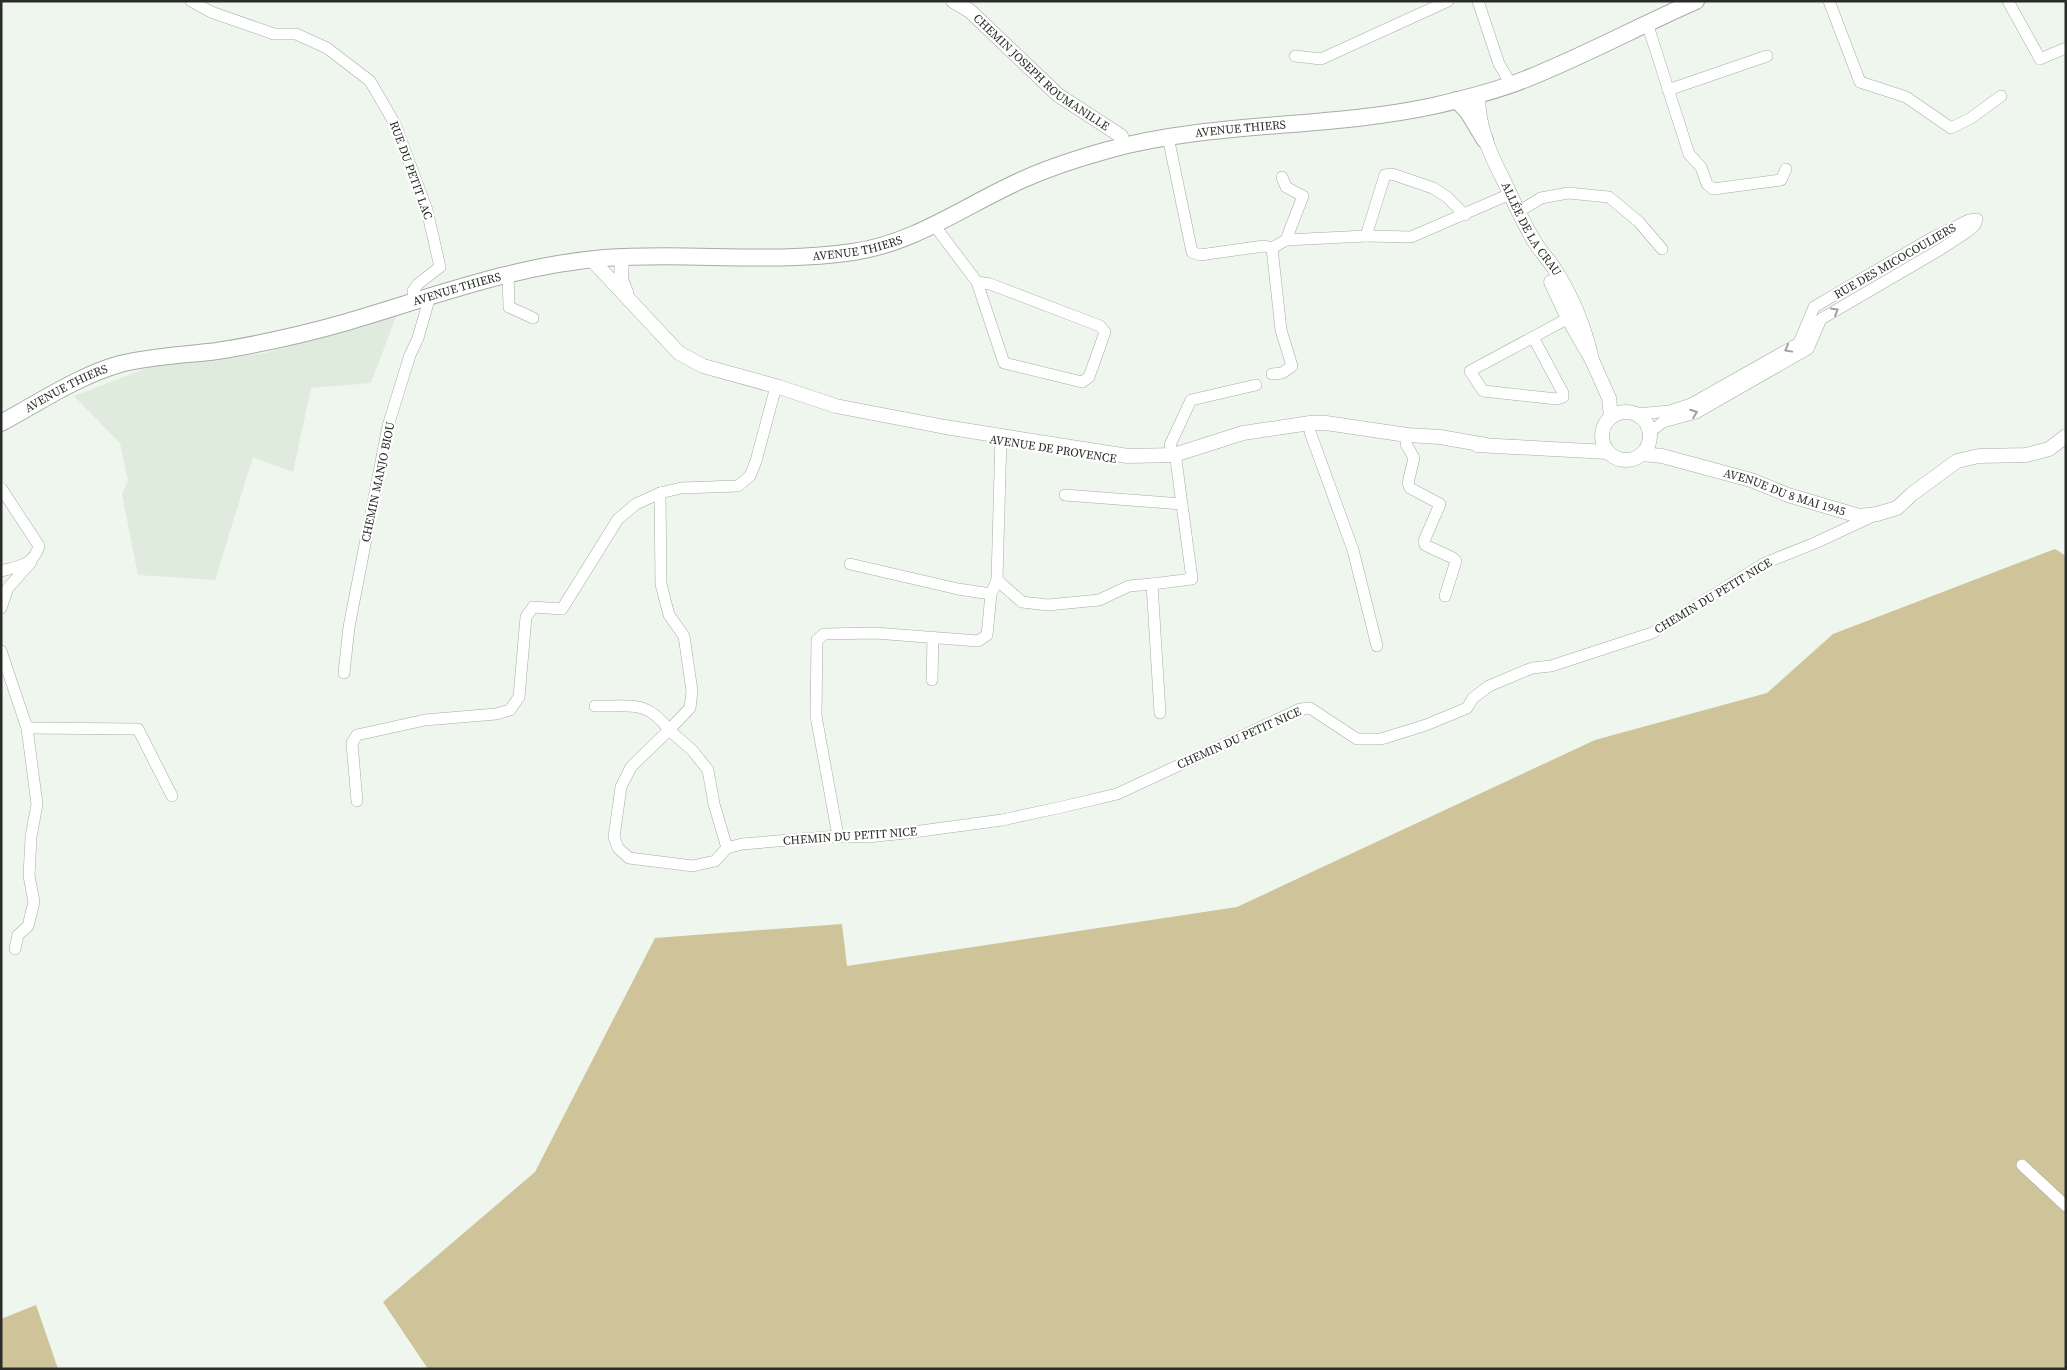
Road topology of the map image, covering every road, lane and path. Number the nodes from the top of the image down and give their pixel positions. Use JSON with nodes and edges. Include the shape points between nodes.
{"nodes":[{"id":1,"x":191,"y":1,"type":"edge"},
{"id":2,"x":953,"y":1,"type":"edge"},
{"id":3,"x":1448,"y":1,"type":"edge"},
{"id":4,"x":1478,"y":1,"type":"edge"},
{"id":5,"x":1696,"y":1,"type":"edge"},
{"id":6,"x":1829,"y":1,"type":"edge"},
{"id":7,"x":2008,"y":1,"type":"edge"},
{"id":8,"x":1647,"y":23,"type":"junction"},
{"id":9,"x":2066,"y":48,"type":"edge"},
{"id":10,"x":1295,"y":56,"type":"dead end"},
{"id":11,"x":1767,"y":56,"type":"dead end"},
{"id":12,"x":1511,"y":84,"type":"junction"},
{"id":13,"x":1668,"y":90,"type":"junction"},
{"id":14,"x":1478,"y":95,"type":"junction"},
{"id":15,"x":2001,"y":96,"type":"dead end"},
{"id":16,"x":1457,"y":100,"type":"junction"},
{"id":17,"x":1168,"y":137,"type":"junction"},
{"id":18,"x":1485,"y":140,"type":"junction"},
{"id":19,"x":1124,"y":146,"type":"junction"},
{"id":20,"x":1786,"y":168,"type":"dead end"},
{"id":21,"x":1282,"y":177,"type":"dead end"},
{"id":22,"x":1510,"y":194,"type":"junction"},
{"id":23,"x":1518,"y":212,"type":"junction"},
{"id":24,"x":1465,"y":215,"type":"junction"},
{"id":25,"x":934,"y":225,"type":"junction"},
{"id":26,"x":1366,"y":236,"type":"junction"},
{"id":27,"x":1286,"y":240,"type":"junction"},
{"id":28,"x":1272,"y":248,"type":"junction"},
{"id":29,"x":1662,"y":249,"type":"dead end"},
{"id":30,"x":622,"y":258,"type":"junction"},
{"id":31,"x":592,"y":260,"type":"junction"},
{"id":32,"x":508,"y":274,"type":"junction"},
{"id":33,"x":977,"y":282,"type":"junction"},
{"id":34,"x":627,"y":295,"type":"junction"},
{"id":35,"x":422,"y":298,"type":"junction"},
{"id":36,"x":1573,"y":316,"type":"junction"},
{"id":37,"x":533,"y":318,"type":"dead end"},
{"id":38,"x":1533,"y":337,"type":"junction"},
{"id":39,"x":1272,"y":374,"type":"dead end"},
{"id":40,"x":1256,"y":385,"type":"dead end"},
{"id":41,"x":778,"y":387,"type":"junction"},
{"id":42,"x":1609,"y":398,"type":"junction"},
{"id":43,"x":1632,"y":413,"type":"junction"},
{"id":44,"x":1611,"y":417,"type":"junction"},
{"id":45,"x":1,"y":423,"type":"edge"},
{"id":46,"x":1310,"y":427,"type":"junction"},
{"id":47,"x":1650,"y":436,"type":"junction"},
{"id":48,"x":2066,"y":436,"type":"edge"},
{"id":49,"x":1001,"y":438,"type":"junction"},
{"id":50,"x":1602,"y":438,"type":"junction"},
{"id":51,"x":1407,"y":440,"type":"junction"},
{"id":52,"x":1578,"y":451,"type":"junction"},
{"id":53,"x":1608,"y":452,"type":"junction"},
{"id":54,"x":1642,"y":454,"type":"junction"},
{"id":55,"x":1662,"y":456,"type":"junction"},
{"id":56,"x":1175,"y":457,"type":"junction"},
{"id":57,"x":1,"y":488,"type":"edge"},
{"id":58,"x":660,"y":493,"type":"junction"},
{"id":59,"x":1066,"y":495,"type":"dead end"},
{"id":60,"x":1182,"y":504,"type":"junction"},
{"id":61,"x":1877,"y":514,"type":"junction"},
{"id":62,"x":31,"y":562,"type":"junction"},
{"id":63,"x":850,"y":564,"type":"dead end"},
{"id":64,"x":1,"y":571,"type":"edge"},
{"id":65,"x":998,"y":580,"type":"junction"},
{"id":66,"x":1152,"y":584,"type":"junction"},
{"id":67,"x":991,"y":594,"type":"junction"},
{"id":68,"x":1445,"y":596,"type":"dead end"},
{"id":69,"x":1,"y":608,"type":"edge"},
{"id":70,"x":933,"y":638,"type":"junction"},
{"id":71,"x":1377,"y":646,"type":"dead end"},
{"id":72,"x":1,"y":651,"type":"edge"},
{"id":73,"x":344,"y":673,"type":"dead end"},
{"id":74,"x":932,"y":680,"type":"dead end"},
{"id":75,"x":595,"y":706,"type":"dead end"},
{"id":76,"x":1160,"y":713,"type":"dead end"},
{"id":77,"x":27,"y":728,"type":"junction"},
{"id":78,"x":669,"y":730,"type":"junction"},
{"id":79,"x":172,"y":796,"type":"dead end"},
{"id":80,"x":357,"y":801,"type":"dead end"},
{"id":81,"x":838,"y":836,"type":"junction"},
{"id":82,"x":728,"y":848,"type":"junction"},
{"id":83,"x":15,"y":949,"type":"dead end"},
{"id":84,"x":2022,"y":1166,"type":"dead end"},
{"id":85,"x":2066,"y":1206,"type":"edge"}],
"edges":[{"from":1,"to":35,"type":"street","name":"RUE DU PETIT LAC","via":[[211,12],[274,34],[296,34],[326,48],[370,81],[395,124],[428,210],[440,267],[413,291]]},
{"from":2,"to":19,"type":"street","name":"CHEMIN JOSEPH ROUMANILLE","via":[[970,11],[1058,95],[1121,136]]},
{"from":3,"to":10,"type":"street","via":[[1321,59]]},
{"from":4,"to":12,"type":"street","via":[[1499,64]]},
{"from":5,"to":8,"type":"main road","name":"AVENUE THIERS"},
{"from":6,"to":15,"type":"street","via":[[1860,82],[1906,97],[1951,128]]},
{"from":7,"to":9,"type":"street","via":[[2040,59]]},
{"from":8,"to":12,"type":"main road","name":"AVENUE THIERS"},
{"from":8,"to":13,"type":"street"},
{"from":11,"to":13,"type":"street"},
{"from":12,"to":14,"type":"main road","name":"AVENUE THIERS"},
{"from":13,"to":20,"type":"street","via":[[1689,154],[1701,167],[1707,184],[1713,189],[1781,180]]},
{"from":14,"to":16,"type":"main road","name":"AVENUE THIERS"},
{"from":14,"to":18,"type":"street","name":"ALLÉE DE LA CRAU"},
{"from":16,"to":17,"type":"main road","name":"AVENUE THIERS","via":[[1375,116]]},
{"from":16,"to":18,"type":"main road"},
{"from":17,"to":19,"type":"main road","name":"AVENUE THIERS"},
{"from":17,"to":28,"type":"street","via":[[1192,252],[1200,255],[1264,246]]},
{"from":18,"to":22,"type":"street","name":"ALLÉE DE LA CRAU"},
{"from":19,"to":25,"type":"main road","name":"AVENUE THIERS","via":[[1024,178]]},
{"from":21,"to":27,"type":"street","via":[[1286,187],[1304,196]]},
{"from":22,"to":23,"type":"street","name":"ALLÉE DE LA CRAU"},
{"from":22,"to":24,"type":"street"},
{"from":23,"to":29,"type":"street","via":[[1541,198],[1568,193],[1609,197],[1639,222]]},
{"from":23,"to":36,"type":"street","name":"ALLÉE DE LA CRAU","via":[[1538,246],[1546,272]]},
{"from":24,"to":26,"type":"street","via":[[1411,237]]},
{"from":24,"to":26,"type":"street","via":[[1433,188],[1392,174],[1385,175]]},
{"from":25,"to":30,"type":"main road","name":"AVENUE THIERS","via":[[901,240],[858,252],[812,257]]},
{"from":25,"to":33,"type":"street"},
{"from":26,"to":27,"type":"street"},
{"from":27,"to":28,"type":"street"},
{"from":28,"to":39,"type":"street","via":[[1281,330],[1292,366],[1282,373]]},
{"from":30,"to":31,"type":"main road","name":"AVENUE THIERS"},
{"from":30,"to":34,"type":"street","name":"AVENUE DE PROVENCE","via":[[621,280]]},
{"from":31,"to":32,"type":"main road","name":"AVENUE THIERS"},
{"from":31,"to":34,"type":"street","name":"AVENUE DE PROVENCE"},
{"from":32,"to":35,"type":"main road","name":"AVENUE THIERS"},
{"from":32,"to":37,"type":"street","via":[[509,307]]},
{"from":33,"to":33,"type":"street","via":[[1004,363],[1082,382],[1089,377],[1105,332],[1100,326]]},
{"from":34,"to":41,"type":"street","name":"AVENUE DE PROVENCE","via":[[679,352],[704,366]]},
{"from":35,"to":45,"type":"main road","name":"AVENUE THIERS","via":[[283,338],[124,363],[98,372]]},
{"from":35,"to":73,"type":"street","name":"CHEMIN MANJO BIOU","via":[[418,338],[388,426],[349,627]]},
{"from":36,"to":38,"type":"street"},
{"from":36,"to":42,"type":"street","name":"ALLÉE DE LA CRAU"},
{"from":38,"to":38,"type":"street","via":[[1470,371],[1483,391],[1563,397]]},
{"from":40,"to":56,"type":"street","via":[[1191,400],[1170,444]]},
{"from":41,"to":49,"type":"street","name":"AVENUE DE PROVENCE","via":[[836,406]]},
{"from":41,"to":58,"type":"street","via":[[750,476],[738,486],[681,488]]},
{"from":42,"to":43,"type":"street"},
{"from":42,"to":44,"type":"street"},
{"from":43,"to":44,"type":"street"},
{"from":43,"to":47,"type":"street","via":[[1643,418]]},
{"from":47,"to":43,"type":"street","name":"RUE DES MICOCOULIERS","one_way":true,"via":[[1663,422],[1696,413],[1808,350],[1821,319],[1941,249],[1967,232],[1977,219],[1930,239],[1814,307],[1799,343],[1691,404],[1670,411]]},
{"from":44,"to":50,"type":"street","via":[[1602,430]]},
{"from":46,"to":51,"type":"street","name":"AVENUE DE PROVENCE","via":[[1326,423]]},
{"from":46,"to":56,"type":"street","name":"AVENUE DE PROVENCE","via":[[1243,432]]},
{"from":46,"to":71,"type":"street","via":[[1353,550]]},
{"from":47,"to":54,"type":"street"},
{"from":47,"to":55,"type":"street"},
{"from":48,"to":61,"type":"street","name":"AVENUE DU 8 MAI 1945","via":[[2049,449],[2026,455],[1979,456],[1957,461],[1897,508]]},
{"from":49,"to":56,"type":"street","name":"AVENUE DE PROVENCE","via":[[1128,456]]},
{"from":49,"to":65,"type":"street"},
{"from":50,"to":52,"type":"street"},
{"from":50,"to":53,"type":"street"},
{"from":51,"to":52,"type":"street","name":"AVENUE DE PROVENCE","via":[[1440,437],[1486,445]]},
{"from":51,"to":68,"type":"street","via":[[1414,458],[1408,483],[1410,488],[1440,504],[1425,545],[1456,561]]},
{"from":52,"to":53,"type":"street","name":"AVENUE DE PROVENCE"},
{"from":53,"to":54,"type":"street","via":[[1614,457],[1629,460]]},
{"from":54,"to":55,"type":"street","name":"AVENUE DU 8 MAI 1945"},
{"from":55,"to":61,"type":"street","name":"AVENUE DU 8 MAI 1945","via":[[1751,480],[1788,495],[1859,516]]},
{"from":56,"to":60,"type":"street"},
{"from":57,"to":62,"type":"street","via":[[39,546]]},
{"from":58,"to":78,"type":"street","via":[[662,584],[669,615],[684,636],[692,691],[690,708]]},
{"from":58,"to":80,"type":"street","via":[[636,504],[618,519],[562,609],[533,607],[526,617],[519,697],[510,710],[425,720],[357,735],[352,743]]},
{"from":59,"to":60,"type":"street"},
{"from":60,"to":66,"type":"street","via":[[1192,579]]},
{"from":61,"to":81,"type":"street","name":"CHEMIN DU PETIT NICE","via":[[1765,563],[1652,633],[1551,666],[1532,668],[1489,686],[1473,698],[1467,708],[1381,739],[1357,739],[1310,708],[1300,708],[1117,794],[1002,820],[867,837]]},
{"from":62,"to":64,"type":"street"},
{"from":62,"to":69,"type":"street","via":[[8,588]]},
{"from":63,"to":67,"type":"street"},
{"from":65,"to":66,"type":"street","via":[[1022,602],[1048,605],[1099,600],[1129,586]]},
{"from":65,"to":67,"type":"street"},
{"from":66,"to":76,"type":"street"},
{"from":67,"to":70,"type":"street","via":[[987,635],[978,641]]},
{"from":70,"to":74,"type":"street"},
{"from":70,"to":81,"type":"street","via":[[875,633],[824,634],[817,640],[816,716]]},
{"from":72,"to":77,"type":"street"},
{"from":75,"to":78,"type":"street","via":[[644,707],[661,719]]},
{"from":77,"to":79,"type":"street","via":[[138,729]]},
{"from":77,"to":83,"type":"street","via":[[37,804],[29,876],[34,902],[28,926],[18,935]]},
{"from":78,"to":82,"type":"street","via":[[692,750],[708,770],[714,804]]},
{"from":78,"to":82,"type":"street","via":[[631,767],[621,788],[614,837],[618,848],[630,858],[693,866],[715,861]]},
{"from":81,"to":82,"type":"street","name":"CHEMIN DU PETIT NICE"},
{"from":84,"to":85,"type":"street"}]}
